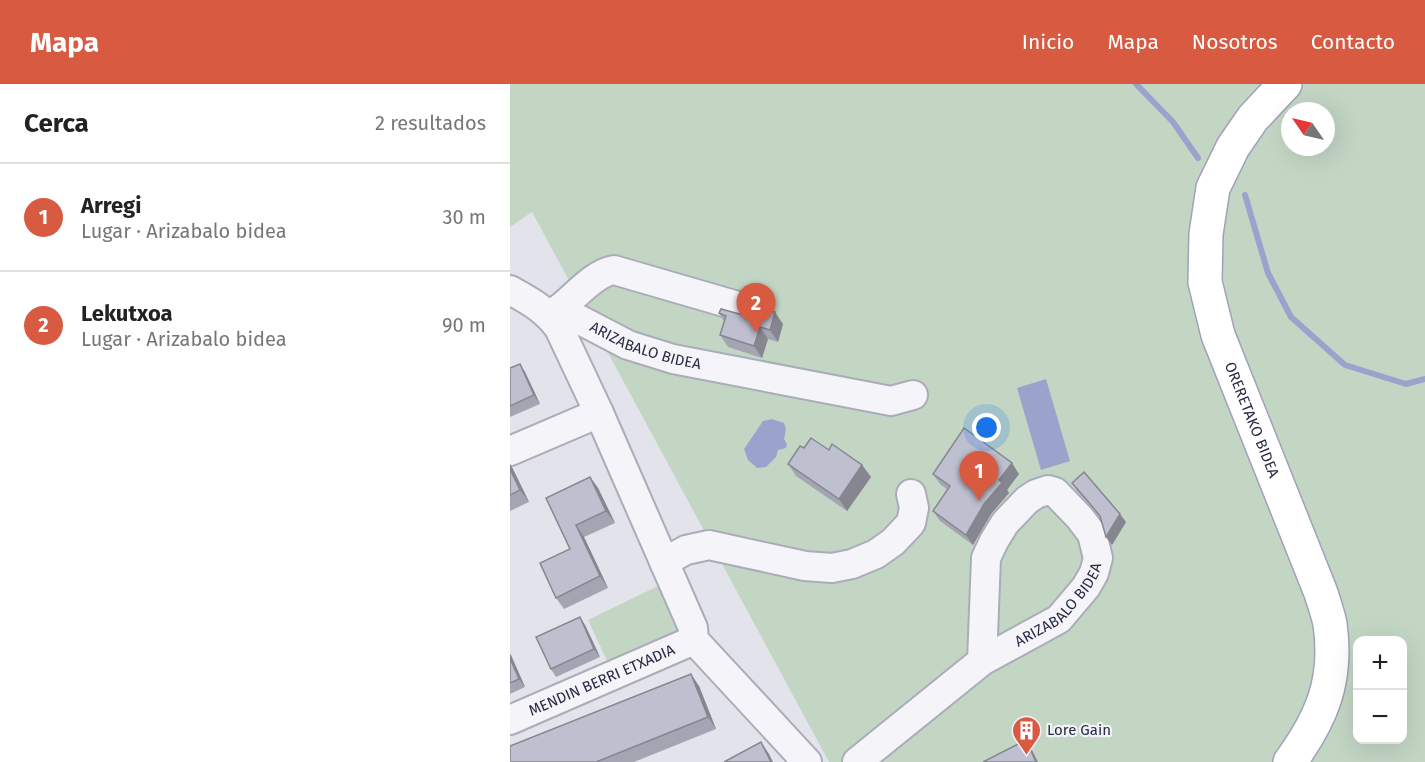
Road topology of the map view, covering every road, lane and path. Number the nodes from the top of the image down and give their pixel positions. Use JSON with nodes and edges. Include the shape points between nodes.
{"nodes":[{"id":1,"x":1285,"y":84,"type":"edge"},
{"id":2,"x":510,"y":290,"type":"edge"},
{"id":3,"x":755,"y":311,"type":"edge"},
{"id":4,"x":555,"y":313,"type":"junction"},
{"id":5,"x":913,"y":396,"type":"dead end"},
{"id":6,"x":599,"y":413,"type":"junction"},
{"id":7,"x":510,"y":451,"type":"edge"},
{"id":8,"x":911,"y":494,"type":"dead end"},
{"id":9,"x":664,"y":562,"type":"junction"},
{"id":10,"x":694,"y":640,"type":"junction"},
{"id":11,"x":982,"y":661,"type":"junction"},
{"id":12,"x":510,"y":720,"type":"edge"},
{"id":13,"x":807,"y":762,"type":"edge"},
{"id":14,"x":857,"y":762,"type":"edge"},
{"id":15,"x":1290,"y":762,"type":"edge"}],
"edges":[{"from":1,"to":15,"type":"main road","name":"ORERETAKO BIDEA","via":[[1253,118],[1213,188],[1206,234],[1205,282],[1218,334],[1321,593],[1329,624],[1331,677],[1310,733]]},
{"from":2,"to":4,"type":"street","name":"ARIZABALO BIDEA"},
{"from":3,"to":4,"type":"street","via":[[615,270],[589,283]]},
{"from":4,"to":5,"type":"street","name":"ARIZABALO BIDEA","via":[[628,345],[673,359],[891,401]]},
{"from":4,"to":6,"type":"street","name":"ARIZABALO BIDEA"},
{"from":6,"to":7,"type":"street"},
{"from":6,"to":9,"type":"street","name":"ARIZABALO BIDEA"},
{"from":8,"to":9,"type":"street","via":[[914,508],[910,523],[893,542],[852,564],[832,568],[805,566],[709,545],[686,550]]},
{"from":9,"to":10,"type":"street","name":"ARIZABALO BIDEA","via":[[693,628]]},
{"from":10,"to":12,"type":"street","name":"MENDIN BERRI ETXADIA"},
{"from":10,"to":13,"type":"street","name":"ARIZABALO BIDEA"},
{"from":11,"to":11,"type":"street","name":"ARIZABALO BIDEA","via":[[1059,619],[1094,573],[1098,558],[1092,534],[1055,492],[1048,490],[1028,500],[1005,523],[986,558]]},
{"from":11,"to":14,"type":"street","name":"ARIZABALO BIDEA"}]}
